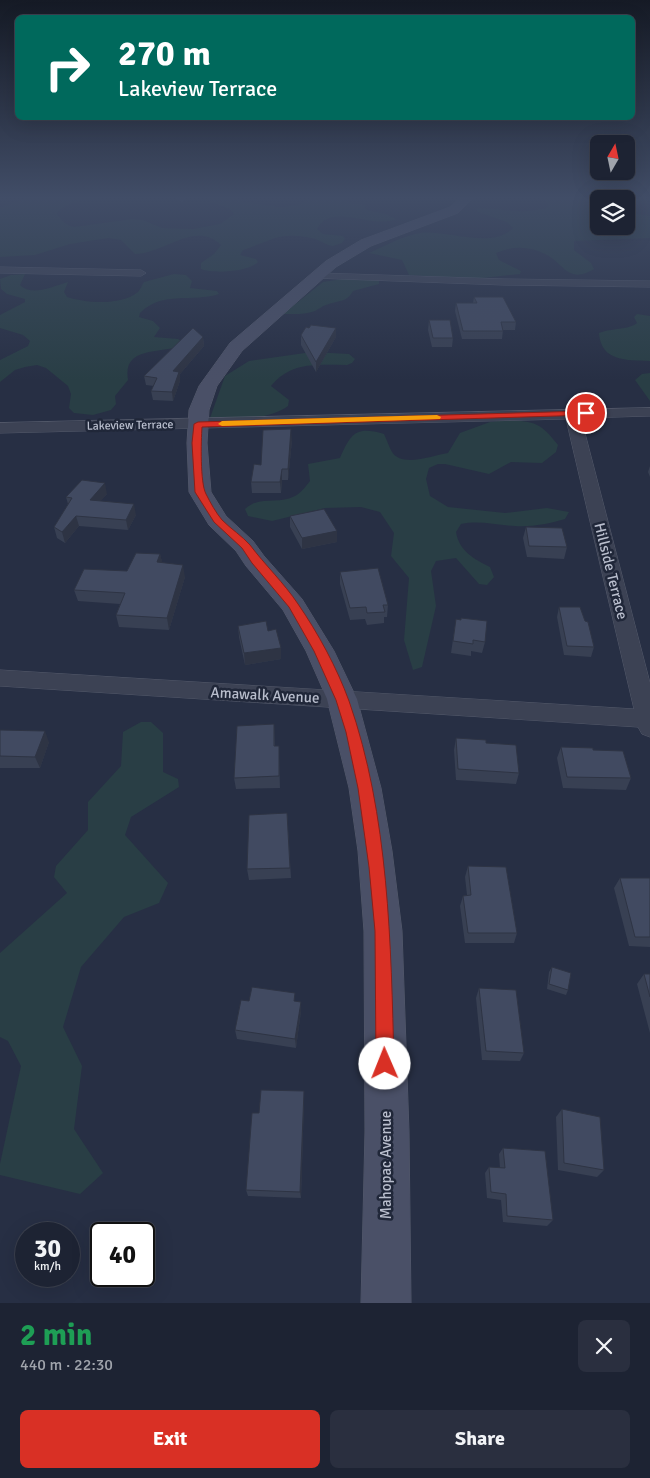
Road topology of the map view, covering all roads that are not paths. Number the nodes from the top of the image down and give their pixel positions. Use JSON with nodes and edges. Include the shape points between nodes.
{"nodes":[{"id":1,"x":339,"y":259,"type":"edge"},
{"id":2,"x":0,"y":264,"type":"edge"},
{"id":3,"x":141,"y":273,"type":"dead end"},
{"id":4,"x":318,"y":276,"type":"junction"},
{"id":5,"x":650,"y":284,"type":"edge"},
{"id":6,"x":650,"y":412,"type":"edge"},
{"id":7,"x":572,"y":413,"type":"junction"},
{"id":8,"x":198,"y":424,"type":"junction"},
{"id":9,"x":0,"y":428,"type":"edge"},
{"id":10,"x":0,"y":678,"type":"edge"},
{"id":11,"x":342,"y":700,"type":"junction"},
{"id":12,"x":649,"y":722,"type":"edge"},
{"id":13,"x":386,"y":1303,"type":"edge"}],
"edges":[{"from":1,"to":4,"type":"street","name":"Mahopac Avenue"},
{"from":2,"to":3,"type":"street"},
{"from":4,"to":5,"type":"street"},
{"from":4,"to":8,"type":"street","name":"Mahopac Avenue","via":[[236,347],[208,386],[199,410]]},
{"from":6,"to":7,"type":"street","name":"Lakeview Terrace"},
{"from":7,"to":8,"type":"street","name":"Lakeview Terrace"},
{"from":7,"to":12,"type":"street","name":"Hillside Terrace"},
{"from":8,"to":9,"type":"street","name":"Lakeview Terrace"},
{"from":8,"to":11,"type":"street","name":"Mahopac Avenue","via":[[200,492],[217,520],[245,546],[294,605]]},
{"from":10,"to":11,"type":"street","name":"Amawalk Avenue"},
{"from":11,"to":12,"type":"street","name":"Amawalk Avenue"},
{"from":11,"to":13,"type":"street","name":"Mahopac Avenue","via":[[365,788],[383,931]]}]}
